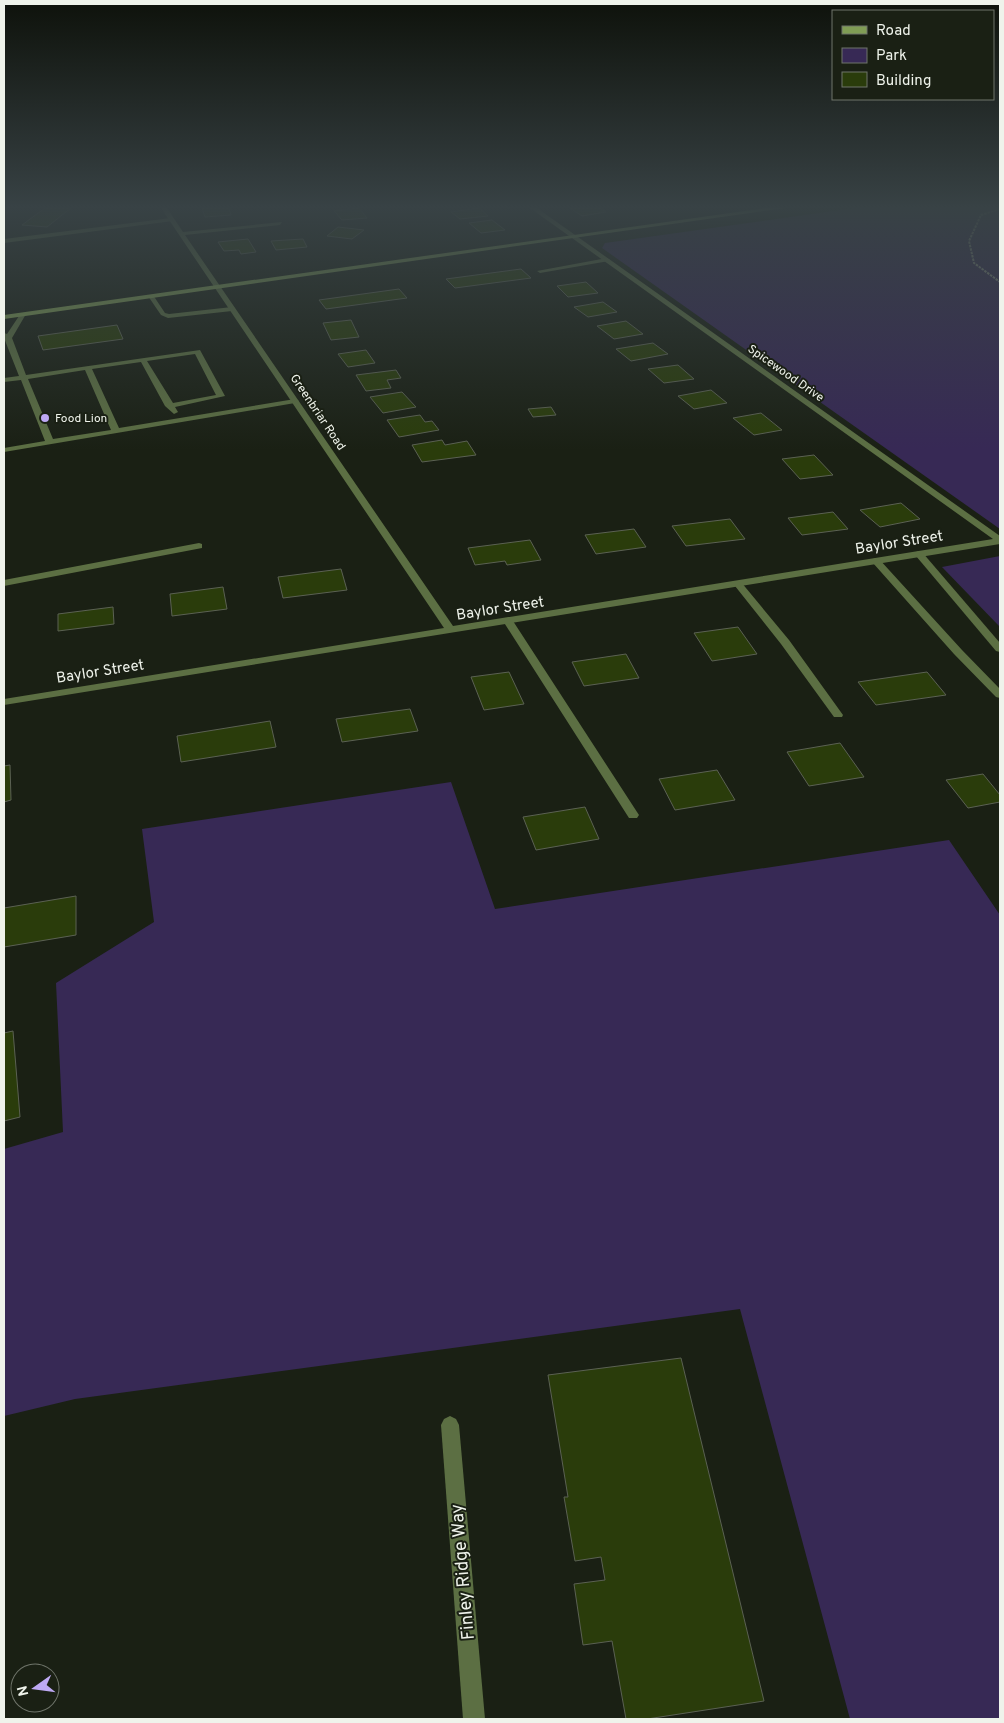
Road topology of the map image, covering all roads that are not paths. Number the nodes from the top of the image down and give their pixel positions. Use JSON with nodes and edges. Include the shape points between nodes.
{"nodes":[{"id":1,"x":201,"y":288,"type":"edge"},
{"id":2,"x":219,"y":288,"type":"edge"},
{"id":3,"x":647,"y":288,"type":"edge"},
{"id":4,"x":151,"y":296,"type":"junction"},
{"id":5,"x":232,"y":309,"type":"junction"},
{"id":6,"x":23,"y":314,"type":"junction"},
{"id":7,"x":4,"y":316,"type":"edge"},
{"id":8,"x":6,"y":337,"type":"edge"},
{"id":9,"x":143,"y":360,"type":"junction"},
{"id":10,"x":88,"y":368,"type":"junction"},
{"id":11,"x":24,"y":377,"type":"junction"},
{"id":12,"x":4,"y":380,"type":"edge"},
{"id":13,"x":295,"y":401,"type":"junction"},
{"id":14,"x":169,"y":406,"type":"junction"},
{"id":15,"x":179,"y":421,"type":"junction"},
{"id":16,"x":116,"y":431,"type":"junction"},
{"id":17,"x":50,"y":443,"type":"junction"},
{"id":18,"x":4,"y":450,"type":"edge"},
{"id":19,"x":1000,"y":540,"type":"edge"},
{"id":20,"x":199,"y":546,"type":"dead end"},
{"id":21,"x":919,"y":554,"type":"junction"},
{"id":22,"x":876,"y":561,"type":"junction"},
{"id":23,"x":4,"y":583,"type":"edge"},
{"id":24,"x":738,"y":584,"type":"junction"},
{"id":25,"x":508,"y":621,"type":"junction"},
{"id":26,"x":451,"y":631,"type":"junction"},
{"id":27,"x":1000,"y":649,"type":"edge"},
{"id":28,"x":999,"y":693,"type":"edge"},
{"id":29,"x":4,"y":702,"type":"edge"},
{"id":30,"x":838,"y":715,"type":"dead end"},
{"id":31,"x":633,"y":815,"type":"dead end"},
{"id":32,"x":450,"y":1425,"type":"dead end"},
{"id":33,"x":474,"y":1719,"type":"edge"}],
"edges":[{"from":1,"to":4,"type":"main road"},
{"from":2,"to":5,"type":"street","name":"Greenbriar Road"},
{"from":3,"to":19,"type":"street","name":"Spicewood Drive"},
{"from":4,"to":5,"type":"street","via":[[163,314],[168,316]]},
{"from":4,"to":6,"type":"main road"},
{"from":5,"to":13,"type":"street","name":"Greenbriar Road"},
{"from":6,"to":7,"type":"main road"},
{"from":6,"to":8,"type":"street"},
{"from":8,"to":11,"type":"street"},
{"from":9,"to":10,"type":"street"},
{"from":9,"to":14,"type":"street"},
{"from":9,"to":14,"type":"street","via":[[197,352],[221,396]]},
{"from":10,"to":11,"type":"street"},
{"from":10,"to":16,"type":"street"},
{"from":11,"to":12,"type":"street"},
{"from":11,"to":17,"type":"street"},
{"from":13,"to":15,"type":"street"},
{"from":13,"to":26,"type":"street","name":"Greenbriar Road"},
{"from":14,"to":15,"type":"street"},
{"from":15,"to":16,"type":"street"},
{"from":16,"to":17,"type":"street"},
{"from":17,"to":18,"type":"street"},
{"from":19,"to":21,"type":"street","name":"Baylor Street"},
{"from":20,"to":23,"type":"street"},
{"from":21,"to":22,"type":"street","name":"Baylor Street"},
{"from":21,"to":27,"type":"street"},
{"from":22,"to":24,"type":"street","name":"Baylor Street"},
{"from":22,"to":28,"type":"street"},
{"from":24,"to":25,"type":"street","name":"Baylor Street"},
{"from":24,"to":30,"type":"street"},
{"from":25,"to":26,"type":"street","name":"Baylor Street"},
{"from":25,"to":31,"type":"street"},
{"from":26,"to":29,"type":"street","name":"Baylor Street"},
{"from":32,"to":33,"type":"street","name":"Finley Ridge Way"}]}
